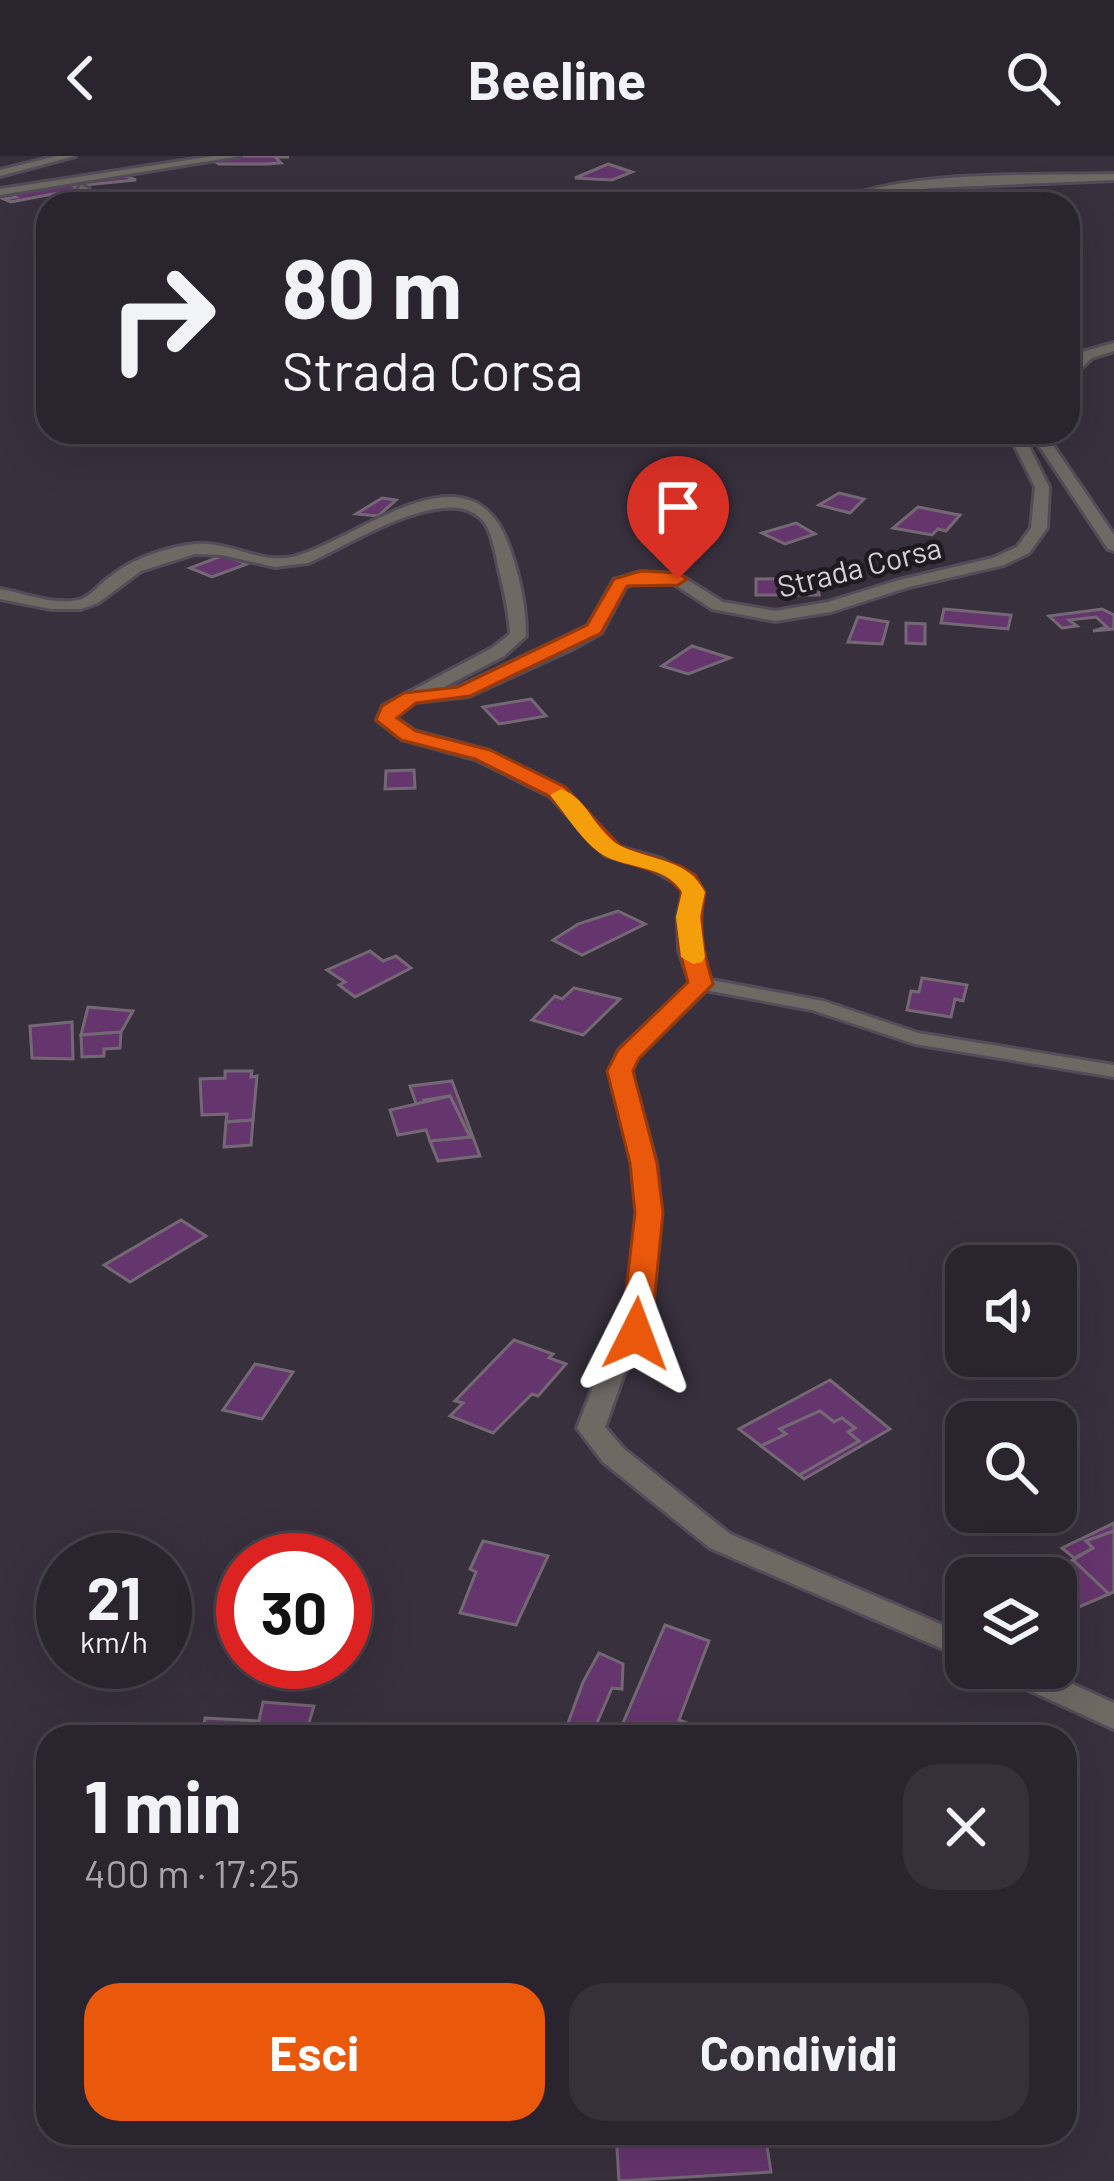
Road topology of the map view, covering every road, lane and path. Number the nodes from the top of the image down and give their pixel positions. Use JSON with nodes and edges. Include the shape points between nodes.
{"nodes":[{"id":1,"x":19,"y":156,"type":"edge"},
{"id":2,"x":70,"y":156,"type":"edge"},
{"id":3,"x":235,"y":156,"type":"edge"},
{"id":4,"x":0,"y":160,"type":"edge"},
{"id":5,"x":0,"y":173,"type":"edge"},
{"id":6,"x":1114,"y":177,"type":"edge"},
{"id":7,"x":0,"y":191,"type":"edge"},
{"id":8,"x":892,"y":192,"type":"edge"},
{"id":9,"x":1114,"y":347,"type":"edge"},
{"id":10,"x":1080,"y":363,"type":"edge"},
{"id":11,"x":1021,"y":444,"type":"edge"},
{"id":12,"x":1045,"y":444,"type":"edge"},
{"id":13,"x":1114,"y":546,"type":"edge"},
{"id":14,"x":0,"y":594,"type":"edge"},
{"id":15,"x":411,"y":697,"type":"junction"},
{"id":16,"x":701,"y":984,"type":"junction"},
{"id":17,"x":1114,"y":1072,"type":"edge"},
{"id":18,"x":945,"y":1639,"type":"edge"},
{"id":19,"x":1055,"y":1689,"type":"edge"},
{"id":20,"x":1114,"y":1717,"type":"edge"}],
"edges":[{"from":1,"to":4,"type":"street"},
{"from":2,"to":5,"type":"street"},
{"from":3,"to":7,"type":"street","via":[[77,186]]},
{"from":6,"to":8,"type":"street"},
{"from":9,"to":10,"type":"street"},
{"from":11,"to":15,"type":"street","name":"Strada Corsa","via":[[1042,488],[1039,528],[1023,550],[998,562],[775,616],[718,606],[678,579],[641,577],[620,583],[595,629],[568,644],[463,692]]},
{"from":12,"to":13,"type":"street"},
{"from":14,"to":15,"type":"street","via":[[78,605],[174,554],[222,548],[263,562],[301,560],[401,510],[460,503],[503,533],[518,637]]},
{"from":15,"to":16,"type":"street","via":[[389,710],[394,728],[482,755],[557,792],[613,851],[687,880],[694,892],[690,950]]},
{"from":16,"to":17,"type":"lane","via":[[816,1005],[915,1038]]},
{"from":16,"to":18,"type":"street","via":[[620,1071],[649,1213],[636,1334],[590,1428],[719,1541]]},
{"from":19,"to":20,"type":"street"}]}
